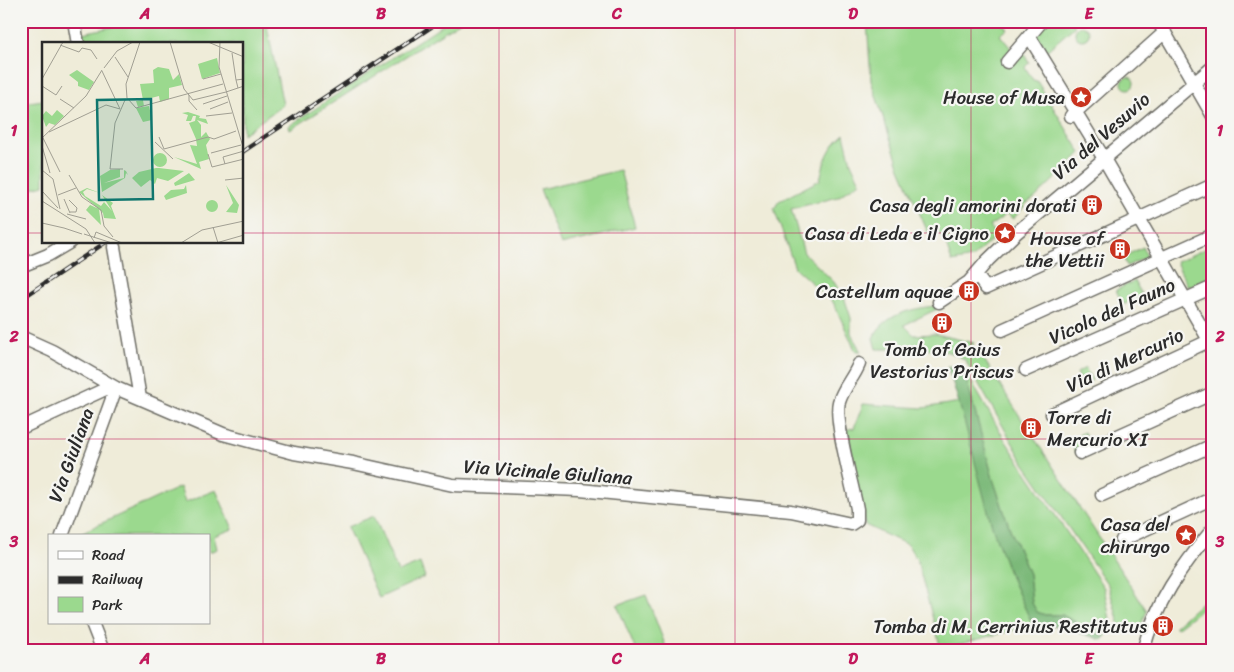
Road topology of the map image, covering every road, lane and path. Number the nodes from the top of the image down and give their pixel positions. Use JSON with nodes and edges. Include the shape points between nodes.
{"nodes":[{"id":1,"x":74,"y":21,"type":"edge"},
{"id":2,"x":1042,"y":21,"type":"edge"},
{"id":3,"x":1162,"y":27,"type":"edge"},
{"id":4,"x":1029,"y":36,"type":"junction"},
{"id":5,"x":78,"y":42,"type":"edge"},
{"id":6,"x":1007,"y":62,"type":"dead end"},
{"id":7,"x":1213,"y":67,"type":"edge"},
{"id":8,"x":1194,"y":82,"type":"junction"},
{"id":9,"x":1072,"y":114,"type":"junction"},
{"id":10,"x":1213,"y":116,"type":"edge"},
{"id":11,"x":1104,"y":159,"type":"junction"},
{"id":12,"x":1213,"y":185,"type":"edge"},
{"id":13,"x":1137,"y":219,"type":"junction"},
{"id":14,"x":1213,"y":235,"type":"edge"},
{"id":15,"x":67,"y":244,"type":"edge"},
{"id":16,"x":114,"y":247,"type":"dead end"},
{"id":17,"x":1160,"y":259,"type":"junction"},
{"id":18,"x":21,"y":266,"type":"edge"},
{"id":19,"x":973,"y":279,"type":"junction"},
{"id":20,"x":1213,"y":287,"type":"edge"},
{"id":21,"x":1184,"y":300,"type":"junction"},
{"id":22,"x":938,"y":302,"type":"dead end"},
{"id":23,"x":1002,"y":330,"type":"dead end"},
{"id":24,"x":21,"y":337,"type":"edge"},
{"id":25,"x":1211,"y":342,"type":"edge"},
{"id":26,"x":859,"y":364,"type":"dead end"},
{"id":27,"x":1026,"y":370,"type":"dead end"},
{"id":28,"x":114,"y":387,"type":"junction"},
{"id":29,"x":1213,"y":393,"type":"edge"},
{"id":30,"x":140,"y":398,"type":"junction"},
{"id":31,"x":1052,"y":414,"type":"dead end"},
{"id":32,"x":21,"y":428,"type":"edge"},
{"id":33,"x":1213,"y":445,"type":"edge"},
{"id":34,"x":1080,"y":453,"type":"dead end"},
{"id":35,"x":1102,"y":496,"type":"dead end"},
{"id":36,"x":1213,"y":498,"type":"edge"},
{"id":37,"x":1213,"y":529,"type":"edge"},
{"id":38,"x":63,"y":534,"type":"edge"},
{"id":39,"x":1122,"y":540,"type":"dead end"},
{"id":40,"x":92,"y":624,"type":"edge"},
{"id":41,"x":103,"y":651,"type":"edge"},
{"id":42,"x":1143,"y":651,"type":"edge"}],
"edges":[{"from":1,"to":5,"type":"street"},
{"from":2,"to":4,"type":"street"},
{"from":3,"to":8,"type":"street"},
{"from":3,"to":9,"type":"street"},
{"from":4,"to":6,"type":"street"},
{"from":4,"to":9,"type":"street"},
{"from":7,"to":8,"type":"street","name":"Via del Vesuvio"},
{"from":8,"to":10,"type":"street"},
{"from":8,"to":11,"type":"street","name":"Via del Vesuvio"},
{"from":9,"to":11,"type":"street"},
{"from":11,"to":13,"type":"street"},
{"from":11,"to":19,"type":"street","name":"Via del Vesuvio","via":[[1000,248]]},
{"from":12,"to":13,"type":"street"},
{"from":13,"to":17,"type":"street"},
{"from":13,"to":19,"type":"street","via":[[986,288]]},
{"from":14,"to":17,"type":"street"},
{"from":15,"to":18,"type":"street"},
{"from":16,"to":30,"type":"street"},
{"from":17,"to":21,"type":"street"},
{"from":17,"to":23,"type":"street"},
{"from":19,"to":22,"type":"street","name":"Via del Vesuvio"},
{"from":20,"to":21,"type":"street","name":"Vicolo del Fauno"},
{"from":21,"to":25,"type":"street"},
{"from":21,"to":27,"type":"street","name":"Vicolo del Fauno"},
{"from":24,"to":28,"type":"street","name":"Via Vicinale Giuliana"},
{"from":25,"to":31,"type":"street","name":"Via di Mercurio"},
{"from":26,"to":30,"type":"street","name":"Via Vicinale Giuliana","via":[[838,405],[858,509],[857,520],[851,524],[790,512],[580,490],[493,488],[436,482],[242,440]]},
{"from":28,"to":30,"type":"street","name":"Via Vicinale Giuliana"},
{"from":28,"to":32,"type":"street"},
{"from":28,"to":38,"type":"street","name":"Via Giuliana"},
{"from":29,"to":34,"type":"street"},
{"from":33,"to":35,"type":"street"},
{"from":36,"to":39,"type":"street"},
{"from":37,"to":42,"type":"street","via":[[1171,584],[1148,630]]},
{"from":40,"to":41,"type":"street"}]}
